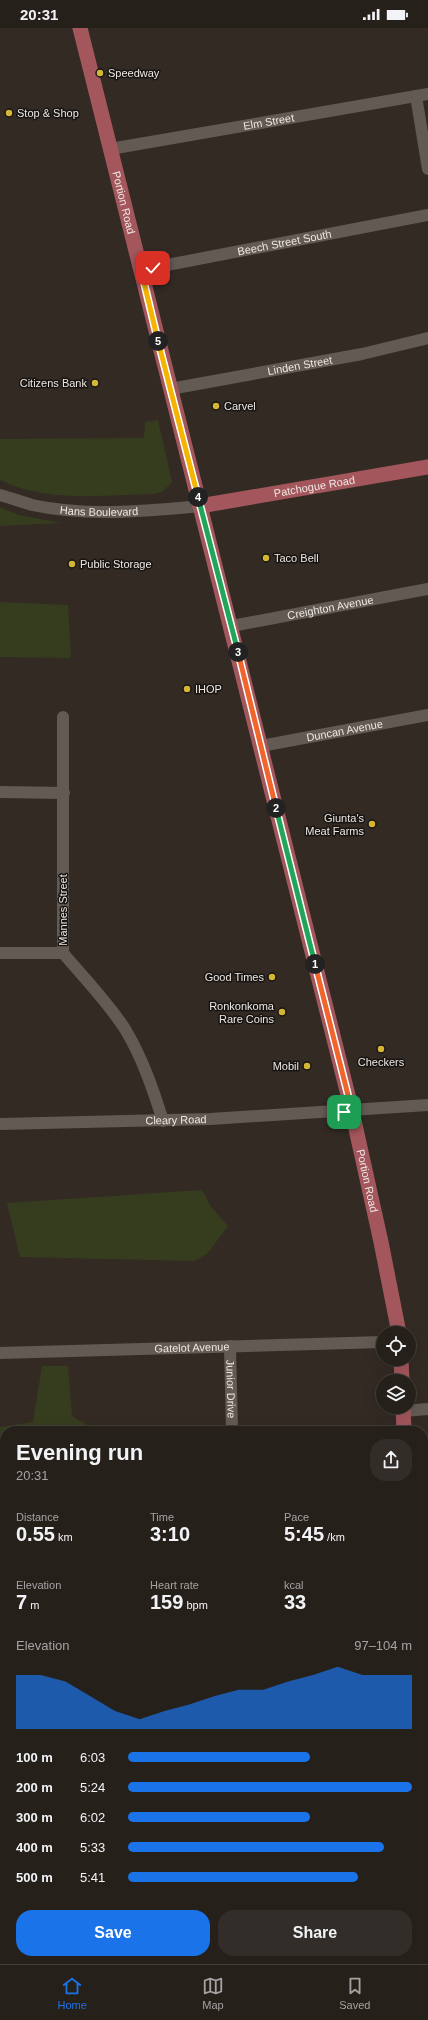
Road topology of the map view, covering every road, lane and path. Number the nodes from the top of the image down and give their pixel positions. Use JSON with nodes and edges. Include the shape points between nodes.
{"nodes":[{"id":1,"x":80,"y":28,"type":"edge"},
{"id":2,"x":428,"y":94,"type":"edge"},
{"id":3,"x":416,"y":96,"type":"junction"},
{"id":4,"x":110,"y":149,"type":"junction"},
{"id":5,"x":428,"y":168,"type":"edge"},
{"id":6,"x":428,"y":215,"type":"edge"},
{"id":7,"x":141,"y":270,"type":"junction"},
{"id":8,"x":428,"y":338,"type":"edge"},
{"id":9,"x":170,"y":389,"type":"junction"},
{"id":10,"x":428,"y":468,"type":"edge"},
{"id":11,"x":0,"y":495,"type":"edge"},
{"id":12,"x":200,"y":506,"type":"junction"},
{"id":13,"x":428,"y":589,"type":"edge"},
{"id":14,"x":232,"y":626,"type":"junction"},
{"id":15,"x":428,"y":715,"type":"edge"},
{"id":16,"x":63,"y":717,"type":"dead end"},
{"id":17,"x":261,"y":746,"type":"junction"},
{"id":18,"x":0,"y":792,"type":"edge"},
{"id":19,"x":64,"y":793,"type":"junction"},
{"id":20,"x":0,"y":953,"type":"edge"},
{"id":21,"x":63,"y":953,"type":"junction"},
{"id":22,"x":428,"y":1106,"type":"edge"},
{"id":23,"x":352,"y":1111,"type":"junction"},
{"id":24,"x":162,"y":1121,"type":"junction"},
{"id":25,"x":0,"y":1124,"type":"edge"},
{"id":26,"x":398,"y":1326,"type":"edge"},
{"id":27,"x":376,"y":1342,"type":"edge"},
{"id":28,"x":230,"y":1346,"type":"junction"},
{"id":29,"x":0,"y":1353,"type":"edge"},
{"id":30,"x":416,"y":1409,"type":"edge"},
{"id":31,"x":428,"y":1409,"type":"edge"},
{"id":32,"x":404,"y":1414,"type":"edge"},
{"id":33,"x":232,"y":1426,"type":"edge"},
{"id":34,"x":404,"y":1426,"type":"edge"}],
"edges":[{"from":1,"to":4,"type":"main road","name":"Portion Road"},
{"from":2,"to":3,"type":"street","name":"Elm Street"},
{"from":3,"to":4,"type":"street","name":"Elm Street"},
{"from":3,"to":5,"type":"street"},
{"from":4,"to":7,"type":"main road","name":"Portion Road"},
{"from":6,"to":7,"type":"street","name":"Beech Street South"},
{"from":7,"to":9,"type":"main road","name":"Portion Road"},
{"from":8,"to":9,"type":"street","name":"Linden Street","via":[[362,354]]},
{"from":9,"to":12,"type":"main road","name":"Portion Road"},
{"from":10,"to":12,"type":"main road","name":"Patchogue Road"},
{"from":11,"to":12,"type":"street","name":"Hans Boulevard","via":[[33,505],[86,511],[136,512]]},
{"from":12,"to":14,"type":"main road","name":"Portion Road"},
{"from":13,"to":14,"type":"street","name":"Creighton Avenue"},
{"from":14,"to":17,"type":"main road","name":"Portion Road"},
{"from":15,"to":17,"type":"street","name":"Duncan Avenue"},
{"from":16,"to":19,"type":"street","name":"Mannes Street"},
{"from":17,"to":23,"type":"main road","name":"Portion Road"},
{"from":18,"to":19,"type":"street"},
{"from":19,"to":21,"type":"street","name":"Mannes Street"},
{"from":20,"to":21,"type":"street"},
{"from":21,"to":24,"type":"street","name":"Mannes Street","via":[[125,1029],[149,1077]]},
{"from":22,"to":23,"type":"street","name":"Cleary Road"},
{"from":23,"to":24,"type":"street","name":"Cleary Road"},
{"from":23,"to":26,"type":"main road","name":"Portion Road"},
{"from":24,"to":25,"type":"street","name":"Cleary Road"},
{"from":27,"to":28,"type":"street","name":"Gatelot Avenue"},
{"from":28,"to":29,"type":"street","name":"Gatelot Avenue"},
{"from":28,"to":33,"type":"street","name":"Junior Drive"},
{"from":30,"to":31,"type":"street"},
{"from":32,"to":34,"type":"main road"}]}
